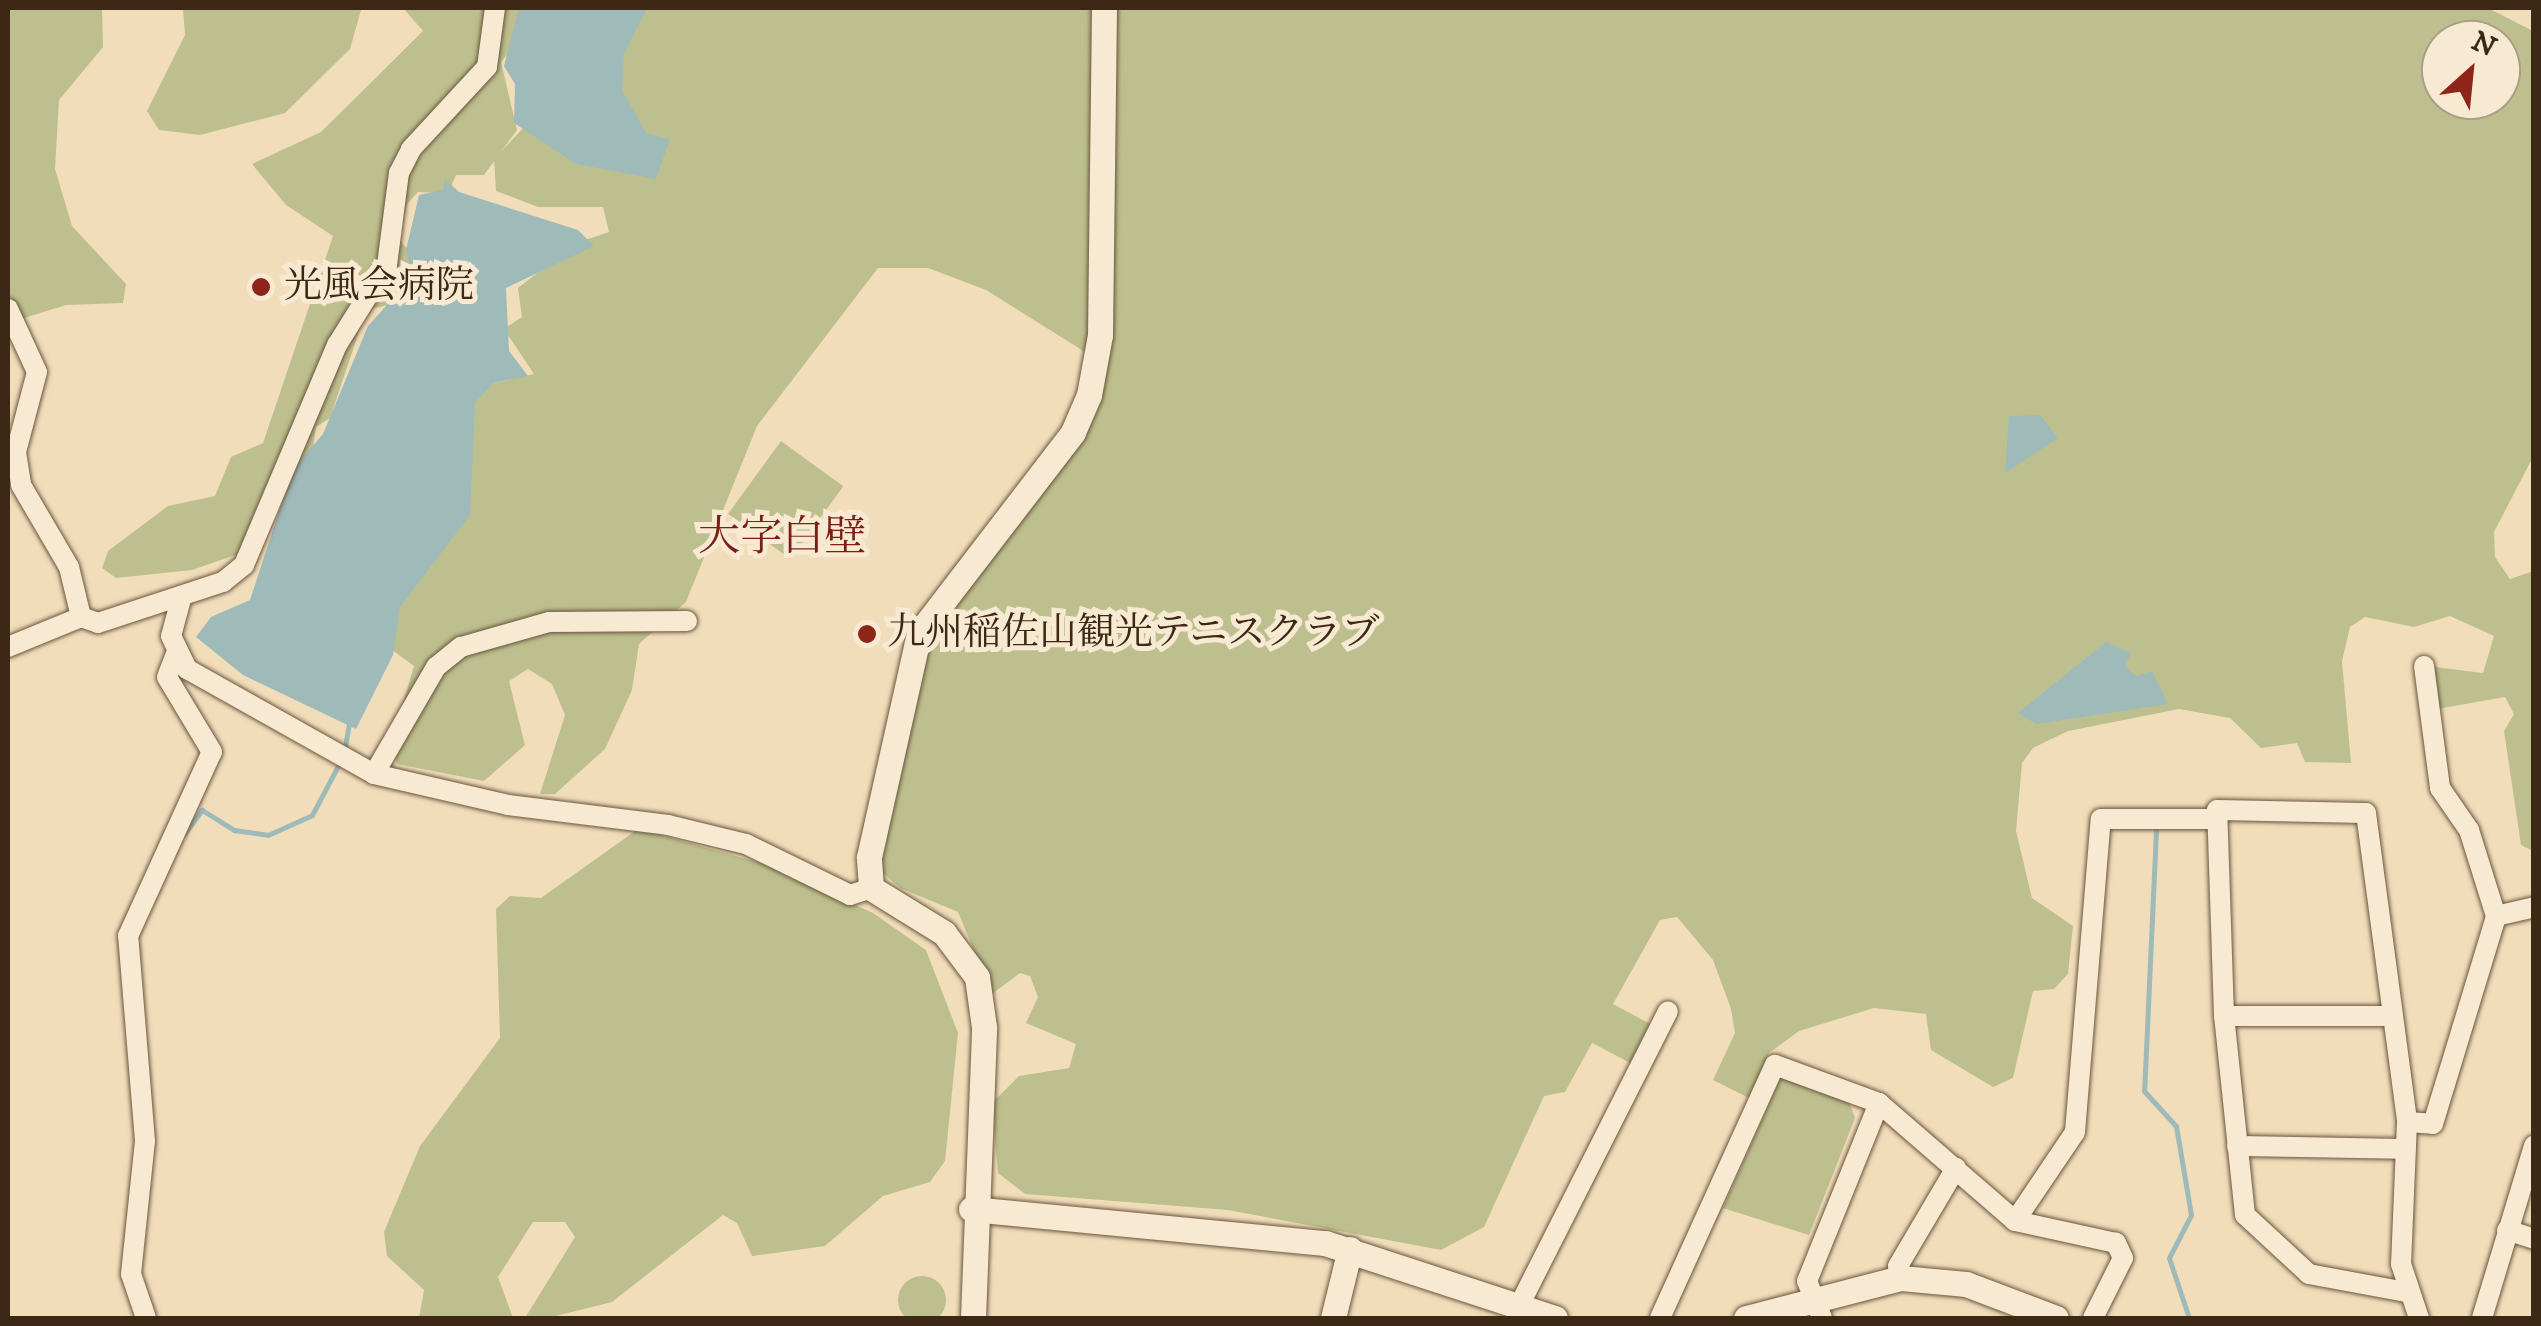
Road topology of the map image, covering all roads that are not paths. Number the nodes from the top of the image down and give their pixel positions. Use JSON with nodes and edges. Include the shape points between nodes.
{"nodes":[{"id":1,"x":495,"y":8,"type":"edge"},
{"id":2,"x":1104,"y":8,"type":"edge"},
{"id":3,"x":8,"y":309,"type":"edge"},
{"id":4,"x":180,"y":599,"type":"junction"},
{"id":5,"x":81,"y":617,"type":"junction"},
{"id":6,"x":687,"y":621,"type":"dead end"},
{"id":7,"x":8,"y":647,"type":"edge"},
{"id":8,"x":176,"y":653,"type":"junction"},
{"id":9,"x":2424,"y":666,"type":"dead end"},
{"id":10,"x":374,"y":774,"type":"junction"},
{"id":11,"x":2217,"y":819,"type":"junction"},
{"id":12,"x":872,"y":888,"type":"junction"},
{"id":13,"x":2534,"y":907,"type":"edge"},
{"id":14,"x":2496,"y":916,"type":"junction"},
{"id":15,"x":1668,"y":1012,"type":"dead end"},
{"id":16,"x":2224,"y":1016,"type":"junction"},
{"id":17,"x":2393,"y":1016,"type":"junction"},
{"id":18,"x":1879,"y":1103,"type":"junction"},
{"id":19,"x":2407,"y":1122,"type":"junction"},
{"id":20,"x":2237,"y":1146,"type":"junction"},
{"id":21,"x":2534,"y":1146,"type":"edge"},
{"id":22,"x":2406,"y":1148,"type":"junction"},
{"id":23,"x":1956,"y":1168,"type":"junction"},
{"id":24,"x":972,"y":1208,"type":"junction"},
{"id":25,"x":2015,"y":1222,"type":"junction"},
{"id":26,"x":2507,"y":1230,"type":"junction"},
{"id":27,"x":2534,"y":1239,"type":"edge"},
{"id":28,"x":1350,"y":1249,"type":"junction"},
{"id":29,"x":1901,"y":1278,"type":"junction"},
{"id":30,"x":2406,"y":1292,"type":"junction"},
{"id":31,"x":1518,"y":1306,"type":"junction"},
{"id":32,"x":1817,"y":1308,"type":"edge"},
{"id":33,"x":146,"y":1318,"type":"edge"},
{"id":34,"x":973,"y":1318,"type":"edge"},
{"id":35,"x":1333,"y":1318,"type":"edge"},
{"id":36,"x":1555,"y":1318,"type":"edge"},
{"id":37,"x":1660,"y":1318,"type":"edge"},
{"id":38,"x":1746,"y":1318,"type":"edge"},
{"id":39,"x":2056,"y":1318,"type":"edge"},
{"id":40,"x":2093,"y":1318,"type":"edge"},
{"id":41,"x":2419,"y":1318,"type":"edge"},
{"id":42,"x":2482,"y":1318,"type":"edge"}],
"edges":[{"from":1,"to":4,"type":"street","via":[[487,68],[399,172],[388,265],[337,345],[244,565]]},
{"from":2,"to":12,"type":"street","via":[[1100,335],[1090,395],[1073,432],[919,633],[869,858]]},
{"from":3,"to":5,"type":"street","via":[[37,372],[16,452],[21,486],[69,567]]},
{"from":4,"to":5,"type":"street","via":[[98,622]]},
{"from":4,"to":8,"type":"street"},
{"from":5,"to":7,"type":"street"},
{"from":6,"to":10,"type":"street","via":[[549,622],[461,647],[436,666]]},
{"from":8,"to":10,"type":"street","via":[[212,689]]},
{"from":8,"to":33,"type":"street","via":[[167,677],[212,752],[128,936],[145,1140],[131,1274]]},
{"from":9,"to":14,"type":"street","via":[[2440,788],[2469,830]]},
{"from":10,"to":12,"type":"street","via":[[508,805],[668,824],[746,844],[850,895]]},
{"from":11,"to":16,"type":"street"},
{"from":11,"to":17,"type":"street","via":[[2217,810],[2366,813]]},
{"from":11,"to":25,"type":"street","via":[[2101,819],[2075,1132]]},
{"from":12,"to":24,"type":"street","via":[[944,932],[977,977],[984,1026]]},
{"from":13,"to":14,"type":"street"},
{"from":14,"to":19,"type":"street","via":[[2433,1124]]},
{"from":15,"to":31,"type":"street"},
{"from":16,"to":17,"type":"street"},
{"from":16,"to":20,"type":"street"},
{"from":17,"to":19,"type":"street"},
{"from":18,"to":23,"type":"street"},
{"from":18,"to":32,"type":"street","via":[[1807,1281]]},
{"from":18,"to":37,"type":"street","via":[[1775,1064]]},
{"from":19,"to":22,"type":"street"},
{"from":20,"to":22,"type":"street"},
{"from":20,"to":30,"type":"street","via":[[2245,1215],[2293,1265]]},
{"from":21,"to":26,"type":"street"},
{"from":22,"to":30,"type":"street"},
{"from":23,"to":25,"type":"street"},
{"from":23,"to":29,"type":"street","via":[[1898,1266]]},
{"from":24,"to":28,"type":"street"},
{"from":24,"to":34,"type":"street"},
{"from":25,"to":40,"type":"street","via":[[2116,1243],[2123,1258]]},
{"from":26,"to":27,"type":"street"},
{"from":26,"to":42,"type":"street"},
{"from":28,"to":31,"type":"street"},
{"from":28,"to":35,"type":"street"},
{"from":29,"to":32,"type":"street"},
{"from":29,"to":39,"type":"street","via":[[1966,1284]]},
{"from":30,"to":41,"type":"street"},
{"from":31,"to":36,"type":"street"},
{"from":32,"to":38,"type":"street"}]}
